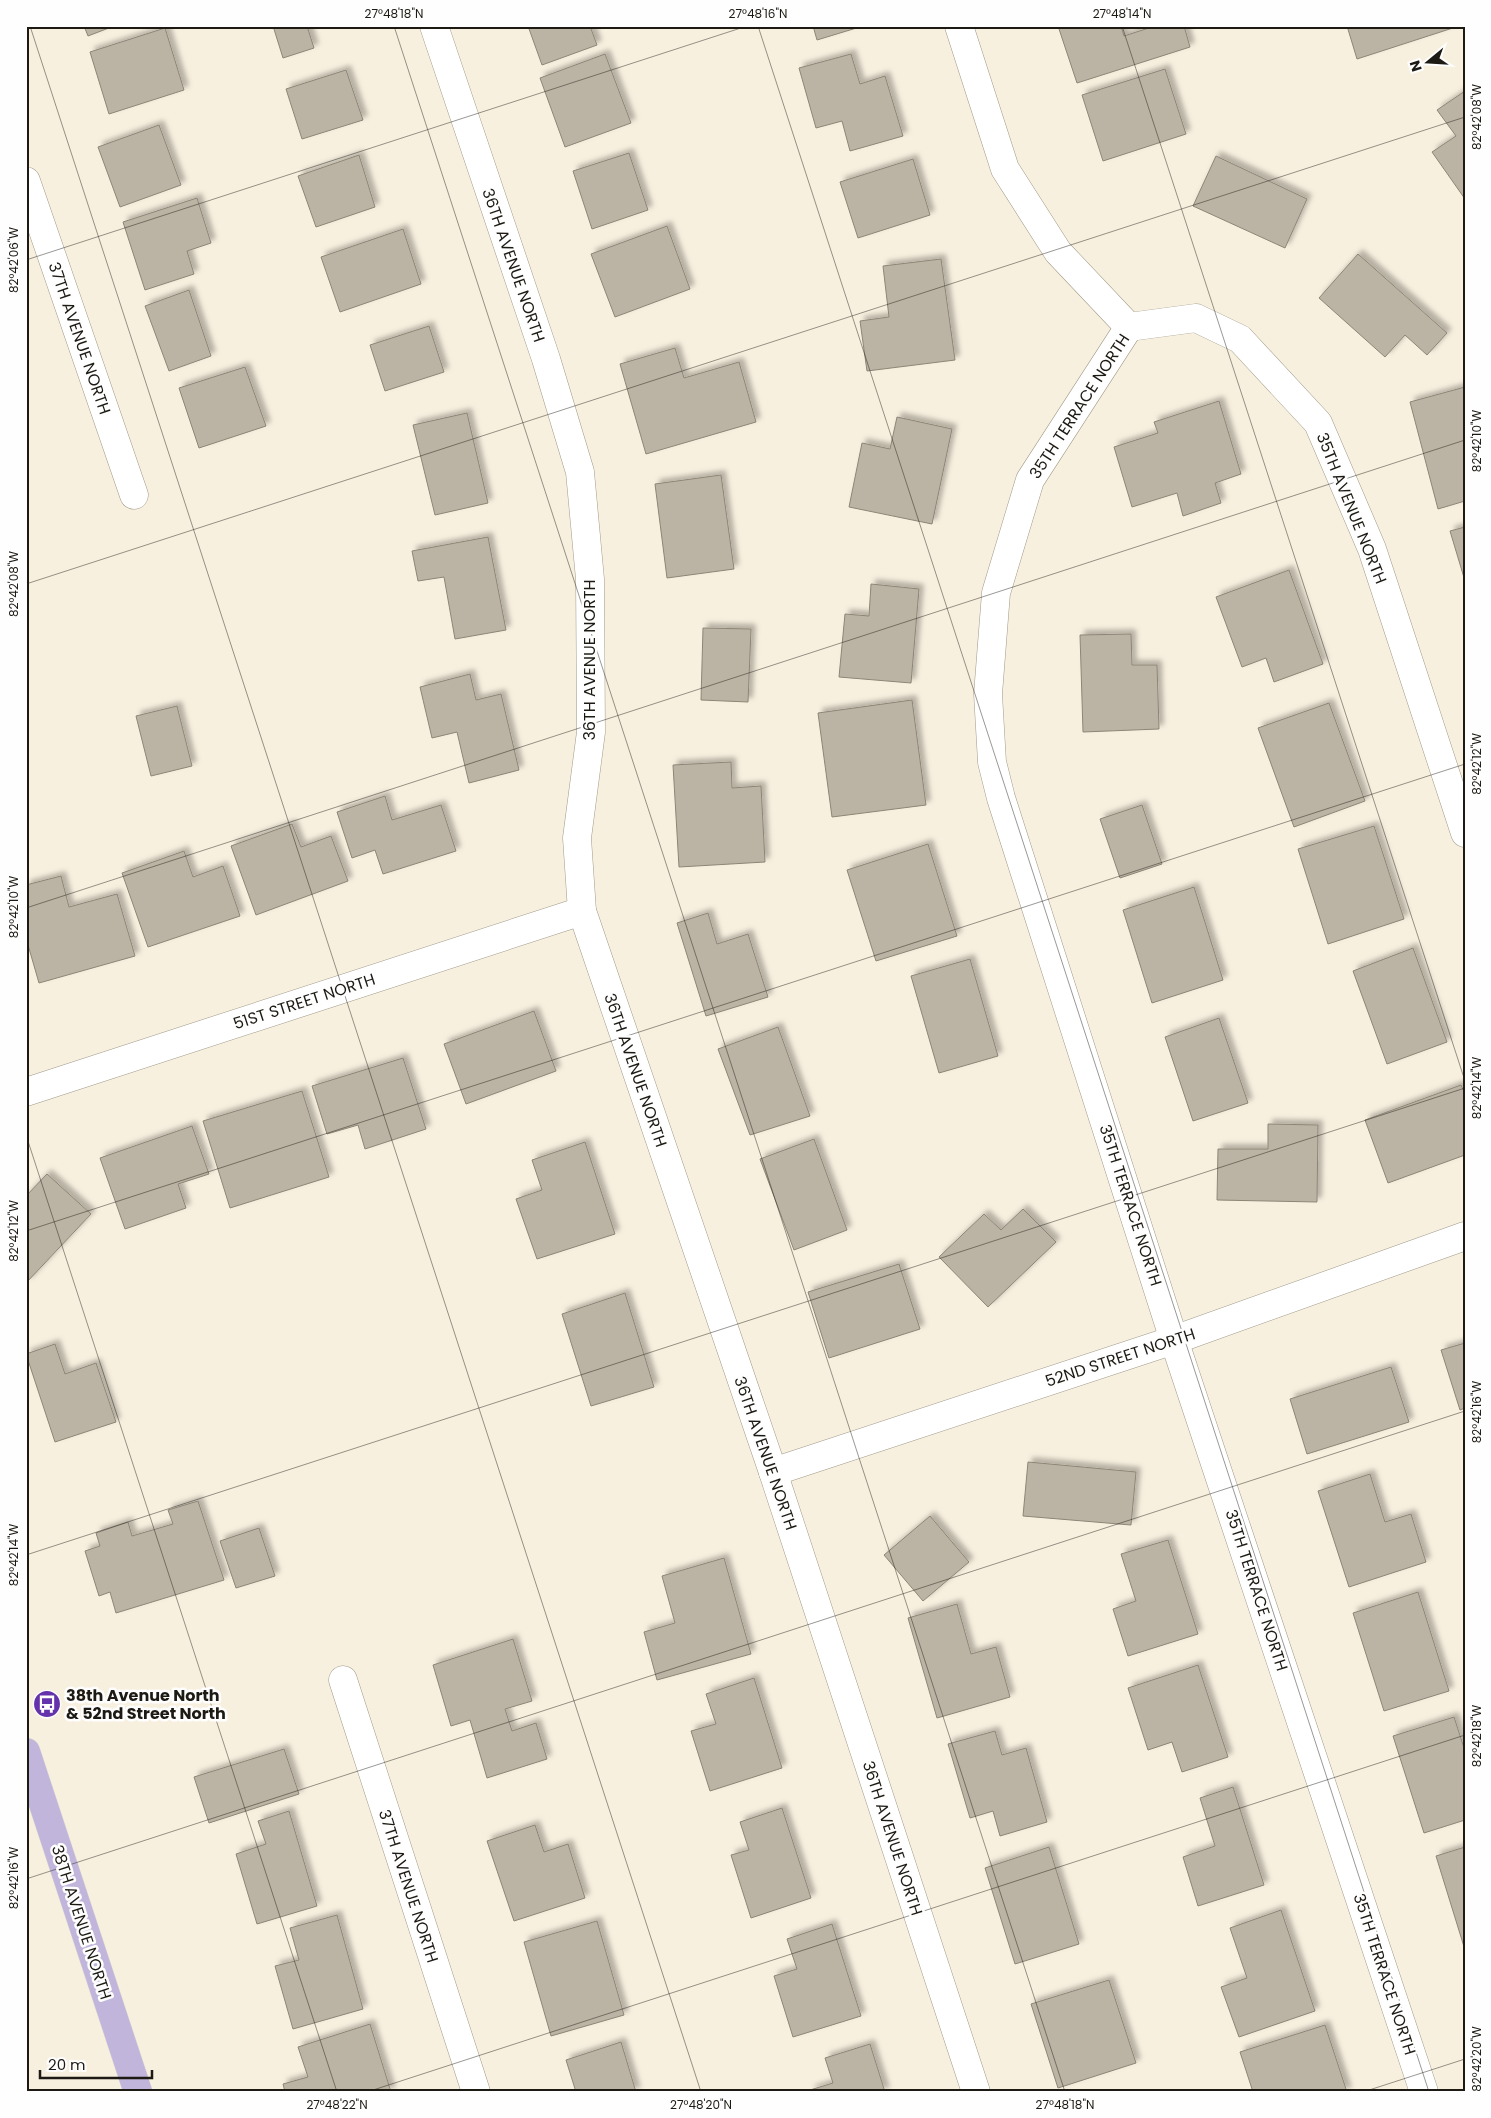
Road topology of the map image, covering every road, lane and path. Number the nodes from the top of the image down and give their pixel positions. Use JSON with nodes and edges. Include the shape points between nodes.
{"nodes":[{"id":1,"x":434,"y":26,"type":"edge"},
{"id":2,"x":959,"y":26,"type":"edge"},
{"id":3,"x":26,"y":181,"type":"edge"},
{"id":4,"x":1129,"y":327,"type":"junction"},
{"id":5,"x":134,"y":495,"type":"dead end"},
{"id":6,"x":1465,"y":833,"type":"edge"},
{"id":7,"x":582,"y":911,"type":"junction"},
{"id":8,"x":26,"y":1092,"type":"edge"},
{"id":9,"x":1465,"y":1236,"type":"edge"},
{"id":10,"x":1174,"y":1340,"type":"junction"},
{"id":11,"x":773,"y":1472,"type":"junction"},
{"id":12,"x":343,"y":1680,"type":"dead end"},
{"id":13,"x":26,"y":1752,"type":"edge"},
{"id":14,"x":138,"y":2092,"type":"edge"},
{"id":15,"x":476,"y":2092,"type":"edge"},
{"id":16,"x":976,"y":2092,"type":"edge"},
{"id":17,"x":1424,"y":2092,"type":"edge"}],
"edges":[{"from":1,"to":7,"type":"street","name":"36TH AVENUE NORTH","via":[[546,358],[580,472],[590,579],[591,732],[577,838]]},
{"from":2,"to":4,"type":"street","via":[[1005,169],[1058,252]]},
{"from":3,"to":5,"type":"street","name":"37TH AVENUE NORTH"},
{"from":4,"to":6,"type":"street","name":"35TH AVENUE NORTH","via":[[1196,318],[1240,339],[1318,424],[1372,549]]},
{"from":4,"to":10,"type":"street","name":"35TH TERRACE NORTH","via":[[1030,480],[996,593],[989,704],[992,762],[1001,798]]},
{"from":7,"to":8,"type":"street","name":"51ST STREET NORTH"},
{"from":7,"to":11,"type":"street","name":"36TH AVENUE NORTH"},
{"from":9,"to":10,"type":"street","name":"52ND STREET NORTH"},
{"from":10,"to":11,"type":"street","name":"52ND STREET NORTH"},
{"from":10,"to":17,"type":"street","name":"35TH TERRACE NORTH"},
{"from":11,"to":16,"type":"street","name":"36TH AVENUE NORTH"},
{"from":12,"to":15,"type":"street","name":"37TH AVENUE NORTH"},
{"from":13,"to":14,"type":"main road","name":"38TH AVENUE NORTH"}]}
